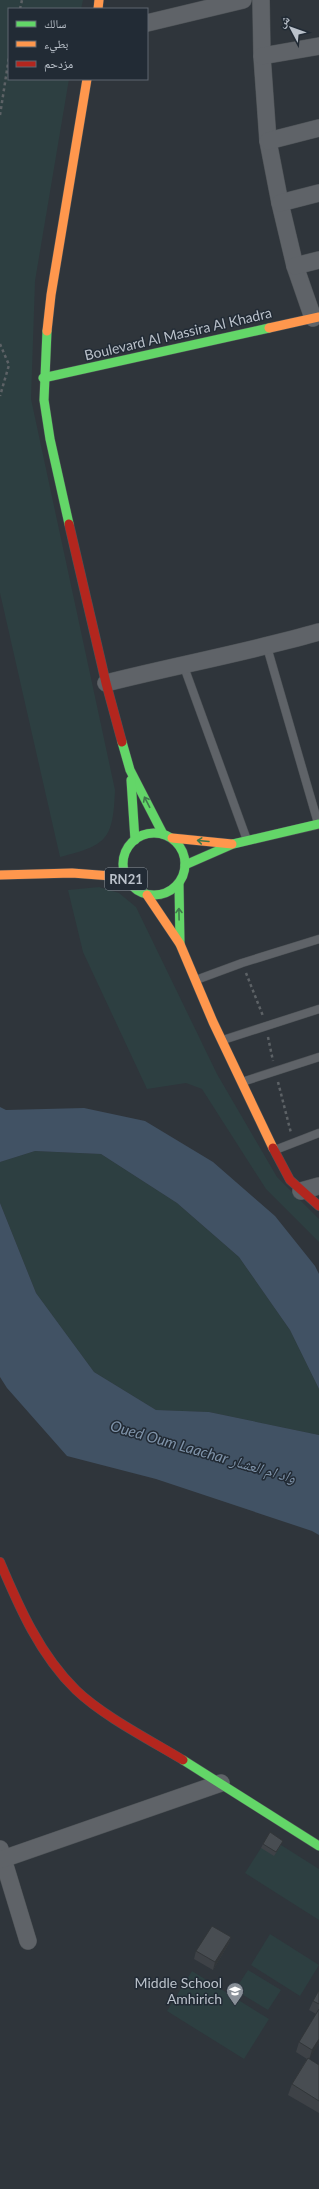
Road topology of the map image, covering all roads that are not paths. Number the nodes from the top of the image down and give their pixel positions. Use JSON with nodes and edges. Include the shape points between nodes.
{"nodes":[{"id":1,"x":243,"y":0,"type":"edge"},
{"id":2,"x":261,"y":0,"type":"edge"},
{"id":3,"x":148,"y":23,"type":"edge"},
{"id":4,"x":319,"y":46,"type":"edge"},
{"id":5,"x":262,"y":56,"type":"junction"},
{"id":6,"x":87,"y":80,"type":"edge"},
{"id":7,"x":319,"y":128,"type":"edge"},
{"id":8,"x":268,"y":140,"type":"junction"},
{"id":9,"x":319,"y":193,"type":"edge"},
{"id":10,"x":280,"y":203,"type":"junction"},
{"id":11,"x":319,"y":260,"type":"edge"},
{"id":12,"x":295,"y":266,"type":"junction"},
{"id":13,"x":316,"y":317,"type":"edge"},
{"id":14,"x":43,"y":378,"type":"junction"},
{"id":15,"x":319,"y":632,"type":"edge"},
{"id":16,"x":267,"y":647,"type":"junction"},
{"id":17,"x":183,"y":664,"type":"junction"},
{"id":18,"x":106,"y":683,"type":"junction"},
{"id":19,"x":130,"y":770,"type":"junction"},
{"id":20,"x":319,"y":824,"type":"edge"},
{"id":21,"x":167,"y":836,"type":"junction"},
{"id":22,"x":135,"y":840,"type":"junction"},
{"id":23,"x":247,"y":840,"type":"junction"},
{"id":24,"x":233,"y":844,"type":"junction"},
{"id":25,"x":126,"y":851,"type":"junction"},
{"id":26,"x":113,"y":858,"type":"dead end"},
{"id":27,"x":92,"y":865,"type":"dead end"},
{"id":28,"x":185,"y":865,"type":"junction"},
{"id":29,"x":72,"y":873,"type":"junction"},
{"id":30,"x":0,"y":875,"type":"edge"},
{"id":31,"x":125,"y":877,"type":"junction"},
{"id":32,"x":179,"y":884,"type":"junction"},
{"id":33,"x":147,"y":895,"type":"junction"},
{"id":34,"x":319,"y":938,"type":"edge"},
{"id":35,"x":180,"y":944,"type":"junction"},
{"id":36,"x":195,"y":981,"type":"junction"},
{"id":37,"x":319,"y":1009,"type":"edge"},
{"id":38,"x":222,"y":1040,"type":"junction"},
{"id":39,"x":319,"y":1057,"type":"edge"},
{"id":40,"x":241,"y":1082,"type":"junction"},
{"id":41,"x":319,"y":1133,"type":"edge"},
{"id":42,"x":273,"y":1150,"type":"junction"},
{"id":43,"x":319,"y":1186,"type":"edge"},
{"id":44,"x":301,"y":1191,"type":"junction"},
{"id":45,"x":319,"y":1206,"type":"edge"},
{"id":46,"x":0,"y":1562,"type":"edge"},
{"id":47,"x":221,"y":1783,"type":"junction"},
{"id":48,"x":319,"y":1846,"type":"edge"},
{"id":49,"x":1,"y":1856,"type":"edge"},
{"id":50,"x":28,"y":1941,"type":"dead end"}],
"edges":[{"from":1,"to":3,"type":"street"},
{"from":2,"to":5,"type":"street"},
{"from":4,"to":5,"type":"street"},
{"from":5,"to":8,"type":"street"},
{"from":6,"to":14,"type":"main road","via":[[51,295]]},
{"from":7,"to":8,"type":"street"},
{"from":8,"to":10,"type":"street"},
{"from":9,"to":10,"type":"street"},
{"from":10,"to":12,"type":"street"},
{"from":11,"to":12,"type":"street"},
{"from":12,"to":13,"type":"street"},
{"from":13,"to":14,"type":"main road","name":"Boulevard Al Massira Al Khadra"},
{"from":14,"to":18,"type":"main road","via":[[50,439]]},
{"from":15,"to":16,"type":"street"},
{"from":16,"to":17,"type":"street"},
{"from":16,"to":20,"type":"lane"},
{"from":17,"to":18,"type":"street"},
{"from":17,"to":23,"type":"lane"},
{"from":18,"to":19,"type":"main road"},
{"from":21,"to":19,"type":"main road","one_way":true},
{"from":19,"to":22,"type":"main road"},
{"from":20,"to":23,"type":"main road"},
{"from":21,"to":22,"type":"main road","via":[[148,834]]},
{"from":24,"to":21,"type":"main road","one_way":true},
{"from":21,"to":28,"type":"main road","via":[[182,850]]},
{"from":22,"to":25,"type":"main road","number":"RN21"},
{"from":23,"to":24,"type":"main road"},
{"from":24,"to":28,"type":"main road"},
{"from":25,"to":26,"type":"main road","number":"RN21"},
{"from":25,"to":31,"type":"main road","number":"RN21","via":[[123,864]]},
{"from":27,"to":29,"type":"main road","number":"RN21"},
{"from":28,"to":32,"type":"main road"},
{"from":29,"to":30,"type":"main road","number":"RN21"},
{"from":29,"to":31,"type":"main road","number":"RN21"},
{"from":31,"to":33,"type":"main road","number":"RN21","via":[[138,892]]},
{"from":32,"to":33,"type":"main road","number":"RN21","via":[[164,894]]},
{"from":35,"to":32,"type":"main road","one_way":true},
{"from":33,"to":35,"type":"main road"},
{"from":34,"to":36,"type":"lane"},
{"from":35,"to":36,"type":"main road"},
{"from":36,"to":38,"type":"main road"},
{"from":37,"to":38,"type":"lane"},
{"from":38,"to":40,"type":"main road"},
{"from":39,"to":40,"type":"lane"},
{"from":40,"to":42,"type":"main road"},
{"from":41,"to":42,"type":"lane"},
{"from":42,"to":44,"type":"main road","via":[[290,1180]]},
{"from":43,"to":44,"type":"street"},
{"from":44,"to":45,"type":"main road"},
{"from":46,"to":47,"type":"main road","via":[[34,1635],[76,1690],[100,1709]]},
{"from":47,"to":48,"type":"main road"},
{"from":47,"to":49,"type":"street"},
{"from":49,"to":50,"type":"street"}]}
